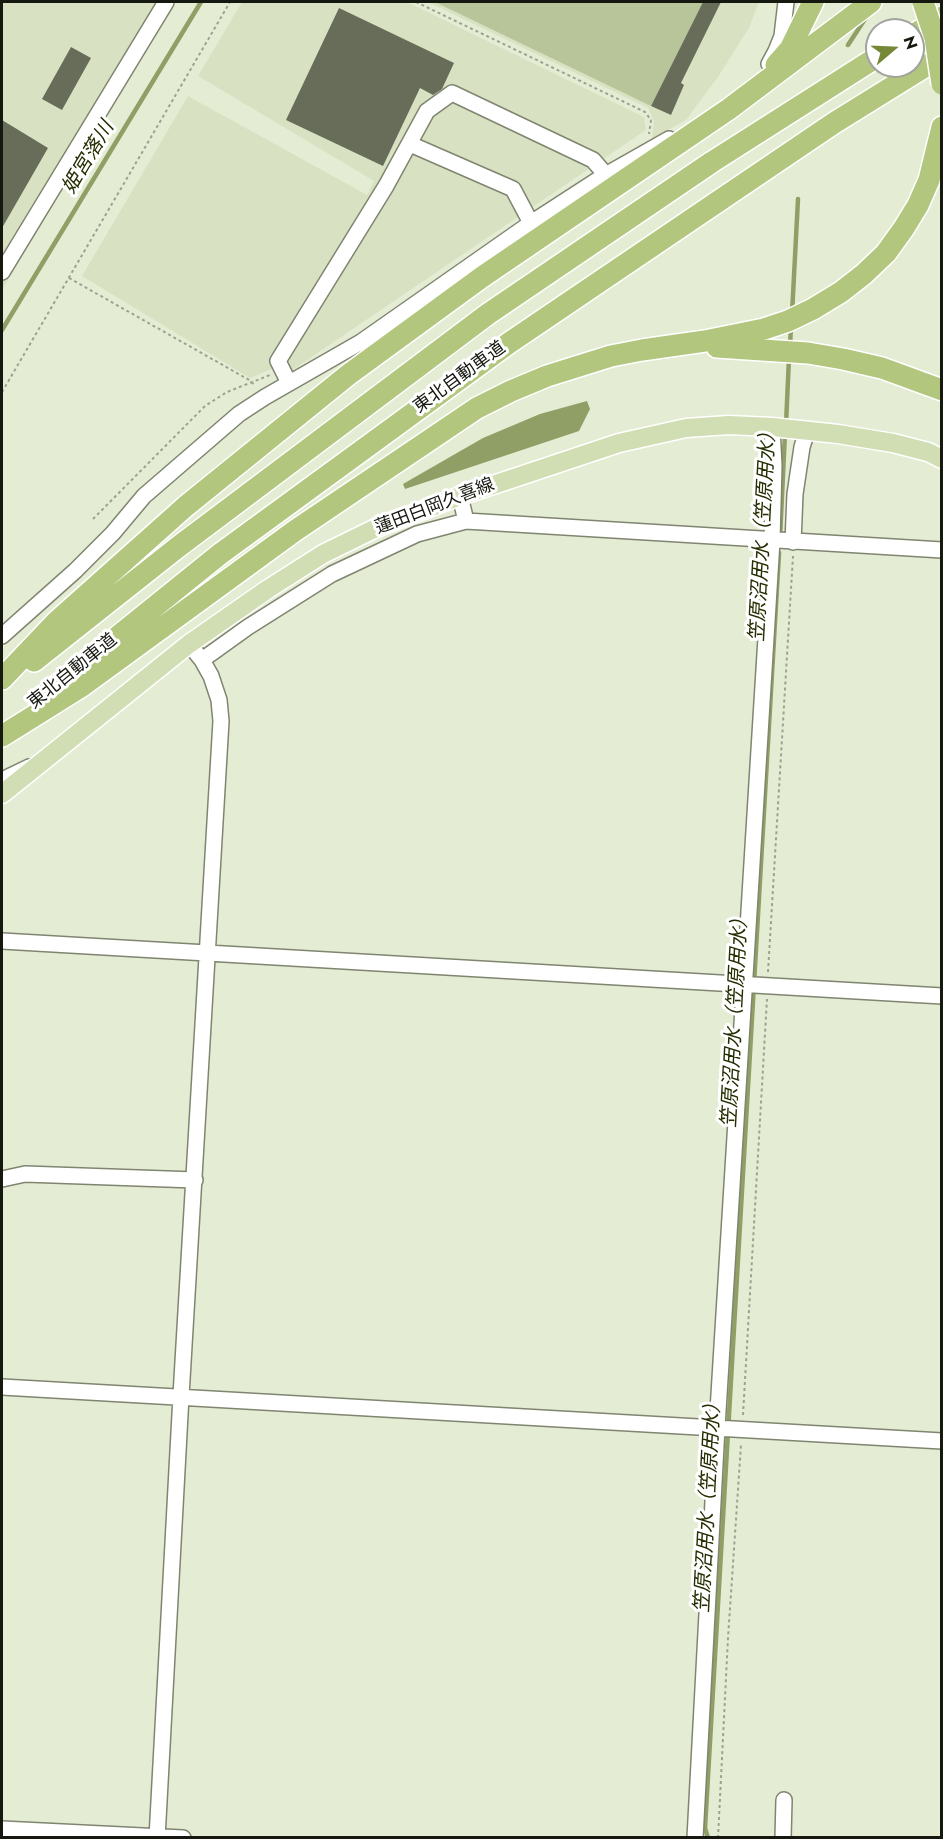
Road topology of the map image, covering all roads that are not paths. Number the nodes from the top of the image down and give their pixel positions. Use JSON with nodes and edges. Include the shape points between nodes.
{"nodes":[{"id":1,"x":166,"y":2,"type":"edge"},
{"id":2,"x":786,"y":2,"type":"edge"},
{"id":3,"x":813,"y":2,"type":"edge"},
{"id":4,"x":871,"y":2,"type":"edge"},
{"id":5,"x":923,"y":2,"type":"edge"},
{"id":6,"x":942,"y":17,"type":"edge"},
{"id":7,"x":925,"y":28,"type":"edge"},
{"id":8,"x":942,"y":56,"type":"edge"},
{"id":9,"x":865,"y":65,"type":"edge"},
{"id":10,"x":942,"y":84,"type":"edge"},
{"id":11,"x":749,"y":94,"type":"junction"},
{"id":12,"x":942,"y":127,"type":"edge"},
{"id":13,"x":410,"y":144,"type":"junction"},
{"id":14,"x":606,"y":175,"type":"junction"},
{"id":15,"x":531,"y":223,"type":"junction"},
{"id":16,"x":2,"y":272,"type":"edge"},
{"id":17,"x":764,"y":339,"type":"junction"},
{"id":18,"x":289,"y":383,"type":"junction"},
{"id":19,"x":942,"y":390,"type":"edge"},
{"id":20,"x":772,"y":427,"type":"junction"},
{"id":21,"x":807,"y":431,"type":"junction"},
{"id":22,"x":942,"y":459,"type":"edge"},
{"id":23,"x":460,"y":496,"type":"junction"},
{"id":24,"x":466,"y":521,"type":"junction"},
{"id":25,"x":772,"y":541,"type":"junction"},
{"id":26,"x":794,"y":542,"type":"junction"},
{"id":27,"x":942,"y":550,"type":"edge"},
{"id":28,"x":2,"y":636,"type":"edge"},
{"id":29,"x":189,"y":644,"type":"junction"},
{"id":30,"x":202,"y":660,"type":"junction"},
{"id":31,"x":2,"y":679,"type":"edge"},
{"id":32,"x":2,"y":688,"type":"edge"},
{"id":33,"x":2,"y":731,"type":"edge"},
{"id":34,"x":2,"y":736,"type":"edge"},
{"id":35,"x":38,"y":763,"type":"junction"},
{"id":36,"x":2,"y":780,"type":"edge"},
{"id":37,"x":2,"y":794,"type":"edge"},
{"id":38,"x":2,"y":941,"type":"edge"},
{"id":39,"x":207,"y":953,"type":"junction"},
{"id":40,"x":745,"y":984,"type":"junction"},
{"id":41,"x":942,"y":996,"type":"edge"},
{"id":42,"x":2,"y":1179,"type":"edge"},
{"id":43,"x":195,"y":1180,"type":"junction"},
{"id":44,"x":2,"y":1387,"type":"edge"},
{"id":45,"x":181,"y":1396,"type":"junction"},
{"id":46,"x":718,"y":1427,"type":"junction"},
{"id":47,"x":942,"y":1441,"type":"edge"},
{"id":48,"x":784,"y":1800,"type":"dead end"},
{"id":49,"x":2,"y":1829,"type":"edge"},
{"id":50,"x":157,"y":1837,"type":"edge"},
{"id":51,"x":183,"y":1838,"type":"edge"},
{"id":52,"x":695,"y":1838,"type":"edge"},
{"id":53,"x":783,"y":1838,"type":"edge"}],
"edges":[{"from":1,"to":16,"type":"street"},
{"from":2,"to":14,"type":"street","via":[[776,51],[745,92]]},
{"from":3,"to":11,"type":"highway","via":[[790,49]]},
{"from":4,"to":11,"type":"highway"},
{"from":5,"to":10,"type":"highway","bridge":true,"via":[[935,38]]},
{"from":6,"to":7,"type":"highway"},
{"from":8,"to":33,"type":"highway","name":"東北自動車道","via":[[834,123],[500,349],[220,554]]},
{"from":9,"to":32,"type":"highway","name":"東北自動車道","via":[[712,162],[488,314],[178,547]]},
{"from":11,"to":31,"type":"highway","via":[[482,277],[348,375],[186,506],[57,621]]},
{"from":12,"to":17,"type":"highway","via":[[929,180],[886,253],[841,292]]},
{"from":13,"to":14,"type":"street","via":[[427,111],[452,93],[593,160]]},
{"from":13,"to":15,"type":"street","via":[[513,189]]},
{"from":13,"to":18,"type":"street","via":[[278,362]]},
{"from":14,"to":15,"type":"street"},
{"from":15,"to":18,"type":"street","via":[[361,342]]},
{"from":17,"to":19,"type":"highway","via":[[808,353],[882,368]]},
{"from":17,"to":34,"type":"highway","via":[[668,346],[611,356],[512,391],[477,408],[296,530],[82,686]]},
{"from":18,"to":28,"type":"street","via":[[239,414],[144,496],[75,571]]},
{"from":20,"to":21,"type":"main road","name":"蓮田白岡久喜線"},
{"from":20,"to":23,"type":"main road","name":"蓮田白岡久喜線","via":[[686,428],[619,443]]},
{"from":20,"to":25,"type":"street"},
{"from":21,"to":22,"type":"main road","name":"蓮田白岡久喜線","via":[[893,443]]},
{"from":21,"to":26,"type":"street","via":[[795,494]]},
{"from":23,"to":24,"type":"street"},
{"from":23,"to":29,"type":"main road","name":"蓮田白岡久喜線","via":[[376,528],[323,554]]},
{"from":24,"to":25,"type":"street"},
{"from":24,"to":30,"type":"street","via":[[417,534],[332,574]]},
{"from":25,"to":26,"type":"street"},
{"from":25,"to":40,"type":"street"},
{"from":26,"to":27,"type":"street"},
{"from":29,"to":30,"type":"street"},
{"from":29,"to":35,"type":"main road","name":"蓮田白岡久喜線"},
{"from":30,"to":39,"type":"street","via":[[212,676],[221,721]]},
{"from":35,"to":36,"type":"street"},
{"from":35,"to":37,"type":"main road","name":"蓮田白岡久喜線"},
{"from":38,"to":39,"type":"street"},
{"from":39,"to":40,"type":"street"},
{"from":39,"to":43,"type":"street"},
{"from":40,"to":41,"type":"street"},
{"from":40,"to":46,"type":"street"},
{"from":42,"to":43,"type":"street","via":[[25,1174]]},
{"from":43,"to":45,"type":"street"},
{"from":44,"to":45,"type":"street"},
{"from":45,"to":46,"type":"street"},
{"from":45,"to":50,"type":"street"},
{"from":46,"to":47,"type":"street"},
{"from":46,"to":52,"type":"street"},
{"from":48,"to":53,"type":"street"},
{"from":49,"to":50,"type":"street"},
{"from":50,"to":51,"type":"street"}]}
